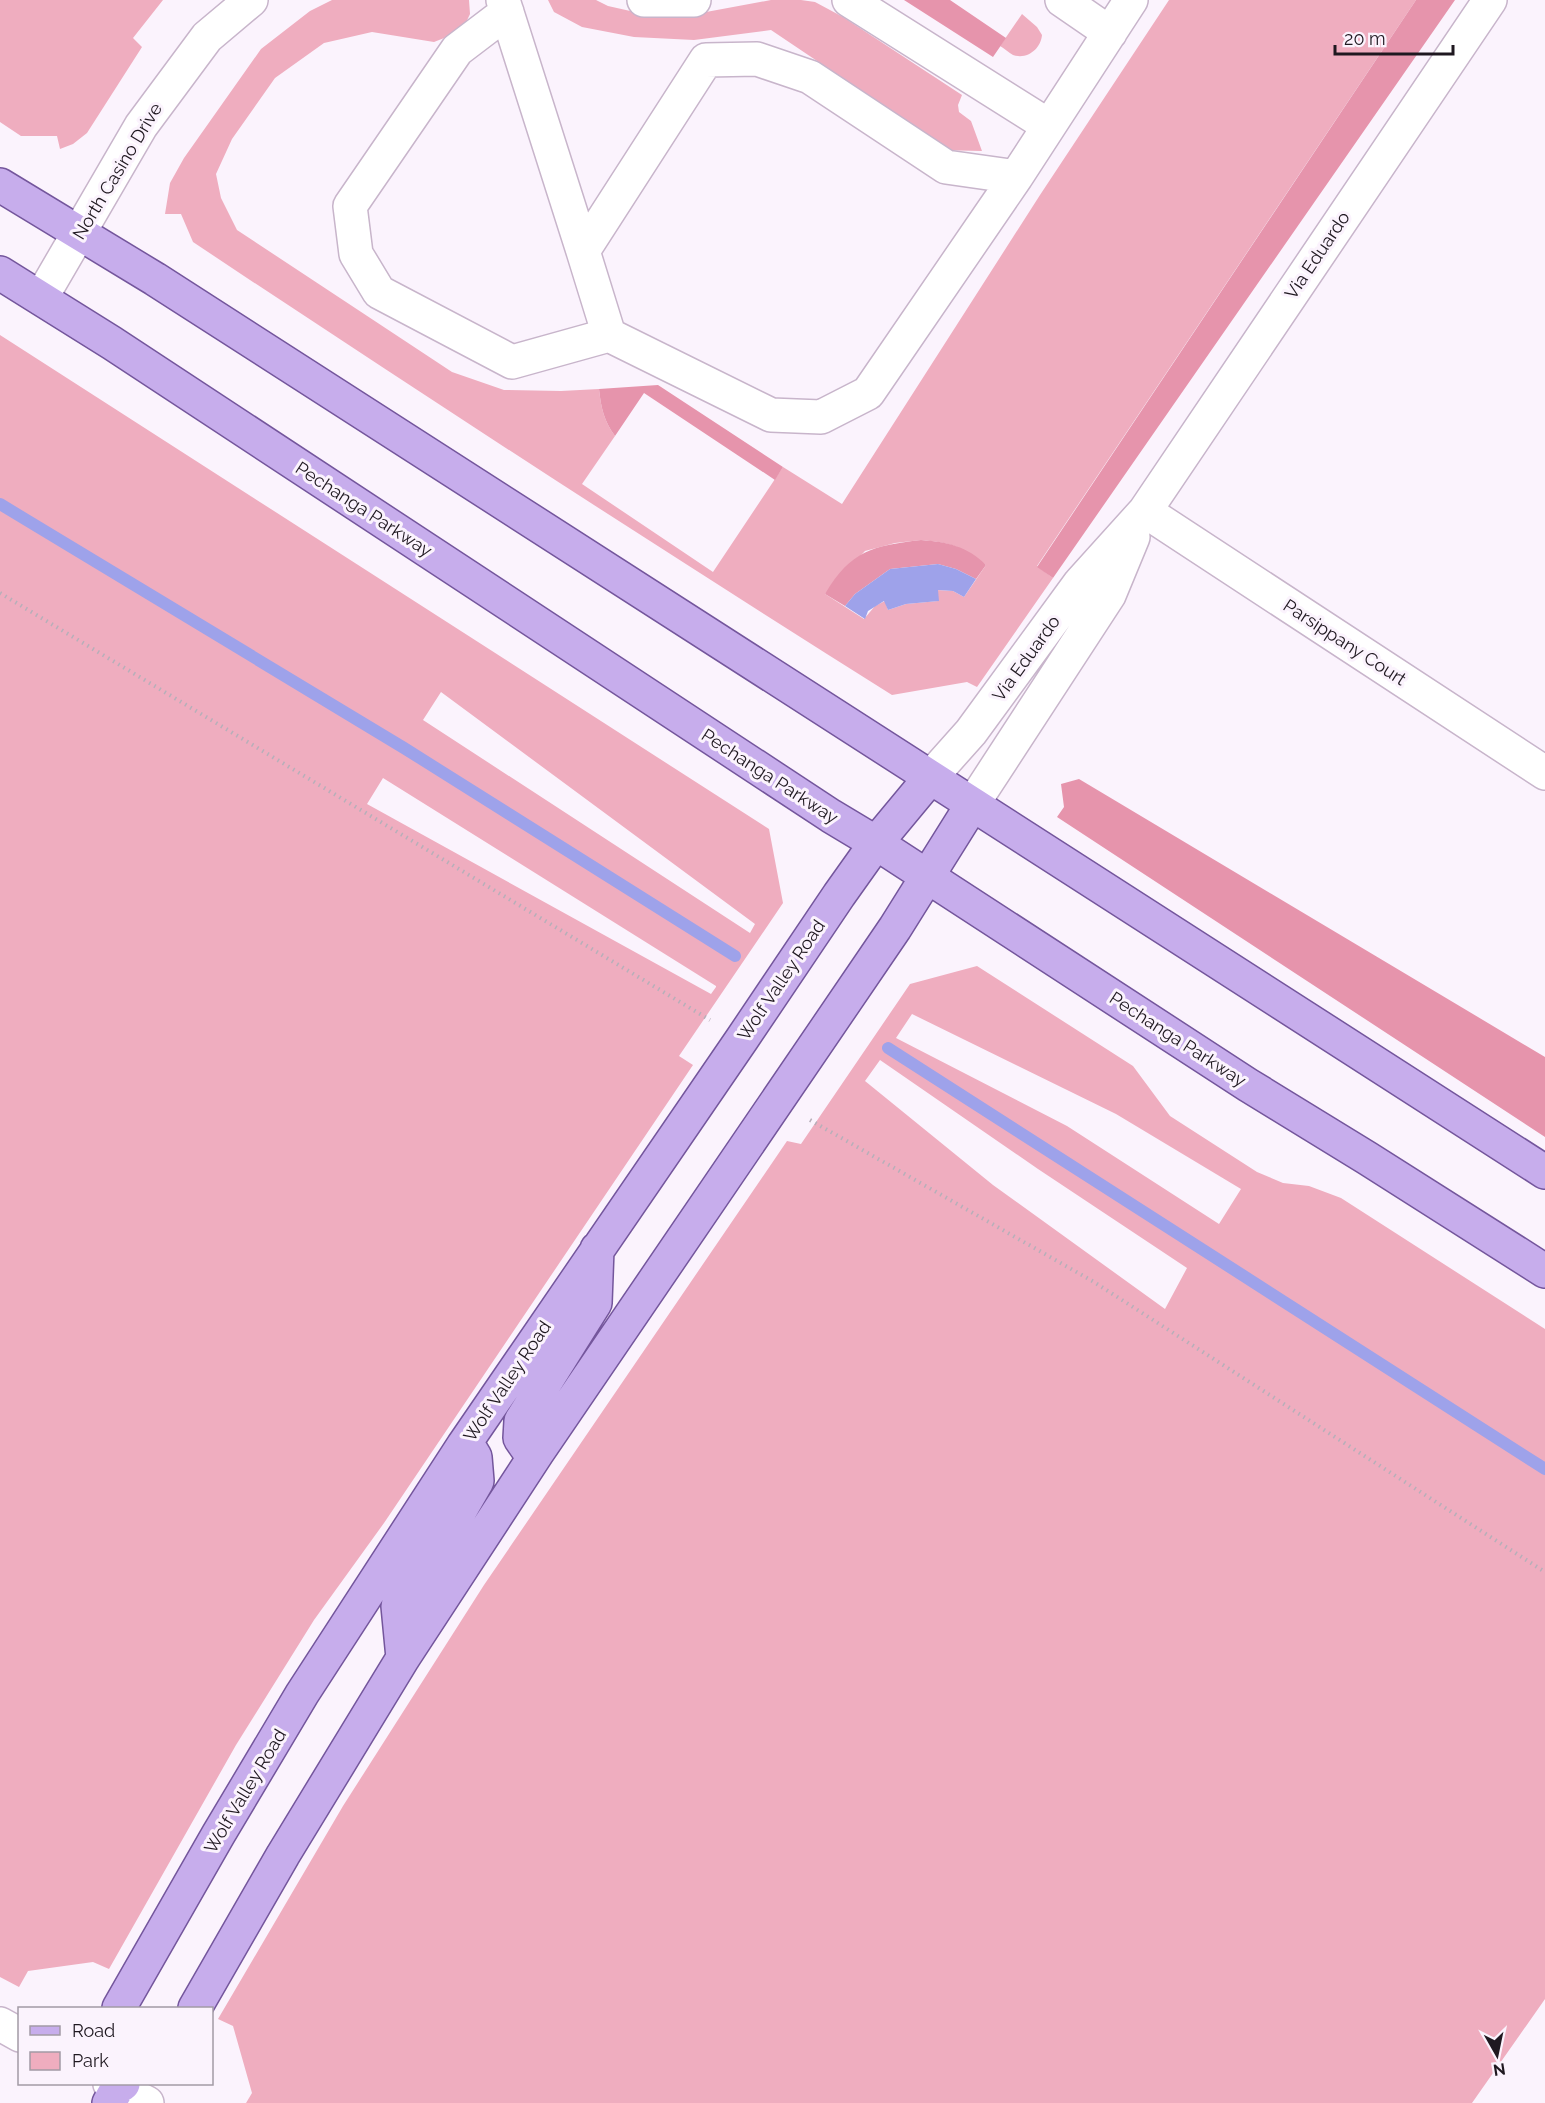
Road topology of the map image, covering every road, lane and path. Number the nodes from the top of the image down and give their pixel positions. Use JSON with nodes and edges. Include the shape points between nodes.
{"nodes":[{"id":1,"x":251,"y":0,"type":"edge"},
{"id":2,"x":644,"y":0,"type":"edge"},
{"id":3,"x":694,"y":0,"type":"edge"},
{"id":4,"x":849,"y":0,"type":"edge"},
{"id":5,"x":1062,"y":0,"type":"edge"},
{"id":6,"x":1131,"y":0,"type":"edge"},
{"id":7,"x":1490,"y":0,"type":"edge"},
{"id":8,"x":505,"y":6,"type":"edge"},
{"id":9,"x":1110,"y":33,"type":"junction"},
{"id":10,"x":1050,"y":126,"type":"junction"},
{"id":11,"x":1016,"y":177,"type":"junction"},
{"id":12,"x":0,"y":185,"type":"edge"},
{"id":13,"x":79,"y":233,"type":"junction"},
{"id":14,"x":582,"y":251,"type":"junction"},
{"id":15,"x":0,"y":273,"type":"edge"},
{"id":16,"x":41,"y":298,"type":"junction"},
{"id":17,"x":609,"y":335,"type":"junction"},
{"id":18,"x":1145,"y":511,"type":"junction"},
{"id":19,"x":0,"y":593,"type":"edge"},
{"id":20,"x":1545,"y":773,"type":"edge"},
{"id":21,"x":930,"y":778,"type":"junction"},
{"id":22,"x":972,"y":805,"type":"junction"},
{"id":23,"x":876,"y":843,"type":"junction"},
{"id":24,"x":926,"y":875,"type":"junction"},
{"id":25,"x":742,"y":1039,"type":"junction"},
{"id":26,"x":778,"y":1101,"type":"junction"},
{"id":27,"x":1545,"y":1172,"type":"edge"},
{"id":28,"x":597,"y":1249,"type":"junction"},
{"id":29,"x":1545,"y":1271,"type":"edge"},
{"id":30,"x":463,"y":1446,"type":"junction"},
{"id":31,"x":537,"y":1453,"type":"junction"},
{"id":32,"x":1545,"y":1572,"type":"edge"},
{"id":33,"x":403,"y":1658,"type":"junction"},
{"id":34,"x":120,"y":2007,"type":"edge"},
{"id":35,"x":196,"y":2007,"type":"edge"},
{"id":36,"x":0,"y":2024,"type":"edge"},
{"id":37,"x":18,"y":2034,"type":"edge"},
{"id":38,"x":116,"y":2088,"type":"edge"},
{"id":39,"x":147,"y":2103,"type":"edge"}],
"edges":[{"from":1,"to":13,"type":"street","name":"North Casino Drive","via":[[207,37],[141,126]]},
{"from":2,"to":3,"type":"street"},
{"from":4,"to":10,"type":"street"},
{"from":5,"to":9,"type":"street"},
{"from":6,"to":9,"type":"street"},
{"from":7,"to":18,"type":"street","name":"Via Eduardo"},
{"from":8,"to":14,"type":"street"},
{"from":8,"to":17,"type":"street","via":[[457,50],[351,206],[356,254],[379,292],[512,362]]},
{"from":9,"to":10,"type":"street"},
{"from":10,"to":11,"type":"street"},
{"from":11,"to":14,"type":"street","via":[[945,167],[810,77],[757,59],[706,60]]},
{"from":11,"to":17,"type":"street","via":[[868,393],[821,417],[771,416]]},
{"from":12,"to":13,"type":"main road"},
{"from":13,"to":16,"type":"street","name":"North Casino Drive"},
{"from":13,"to":21,"type":"main road"},
{"from":14,"to":17,"type":"street"},
{"from":15,"to":16,"type":"main road","name":"Pechanga Parkway"},
{"from":16,"to":23,"type":"main road","name":"Pechanga Parkway"},
{"from":18,"to":20,"type":"street","name":"Parsippany Court"},
{"from":18,"to":21,"type":"street","name":"Via Eduardo","via":[[1080,583],[971,732]]},
{"from":18,"to":22,"type":"street","name":"Via Eduardo","via":[[1109,595]]},
{"from":19,"to":25,"type":"path"},
{"from":21,"to":22,"type":"main road"},
{"from":21,"to":23,"type":"main road","name":"Wolf Valley Road"},
{"from":22,"to":24,"type":"main road"},
{"from":22,"to":27,"type":"main road"},
{"from":23,"to":24,"type":"main road","name":"Pechanga Parkway"},
{"from":23,"to":25,"type":"main road","name":"Wolf Valley Road"},
{"from":24,"to":26,"type":"main road","via":[[895,928]]},
{"from":24,"to":29,"type":"main road","name":"Pechanga Parkway","via":[[1248,1085]]},
{"from":25,"to":28,"type":"main road","name":"Wolf Valley Road"},
{"from":26,"to":31,"type":"main road"},
{"from":26,"to":32,"type":"path","via":[[1094,1282]]},
{"from":28,"to":30,"type":"main road","name":"Wolf Valley Road"},
{"from":28,"to":31,"type":"main road","via":[[595,1303],[521,1421],[520,1438],[529,1451]]},
{"from":30,"to":33,"type":"main road","via":[[469,1447],[475,1457],[477,1481],[398,1606]]},
{"from":30,"to":34,"type":"main road","name":"Wolf Valley Road","via":[[302,1694]]},
{"from":31,"to":33,"type":"main road"},
{"from":33,"to":35,"type":"main road"},
{"from":36,"to":37,"type":"street"},
{"from":38,"to":39,"type":"street"}]}
